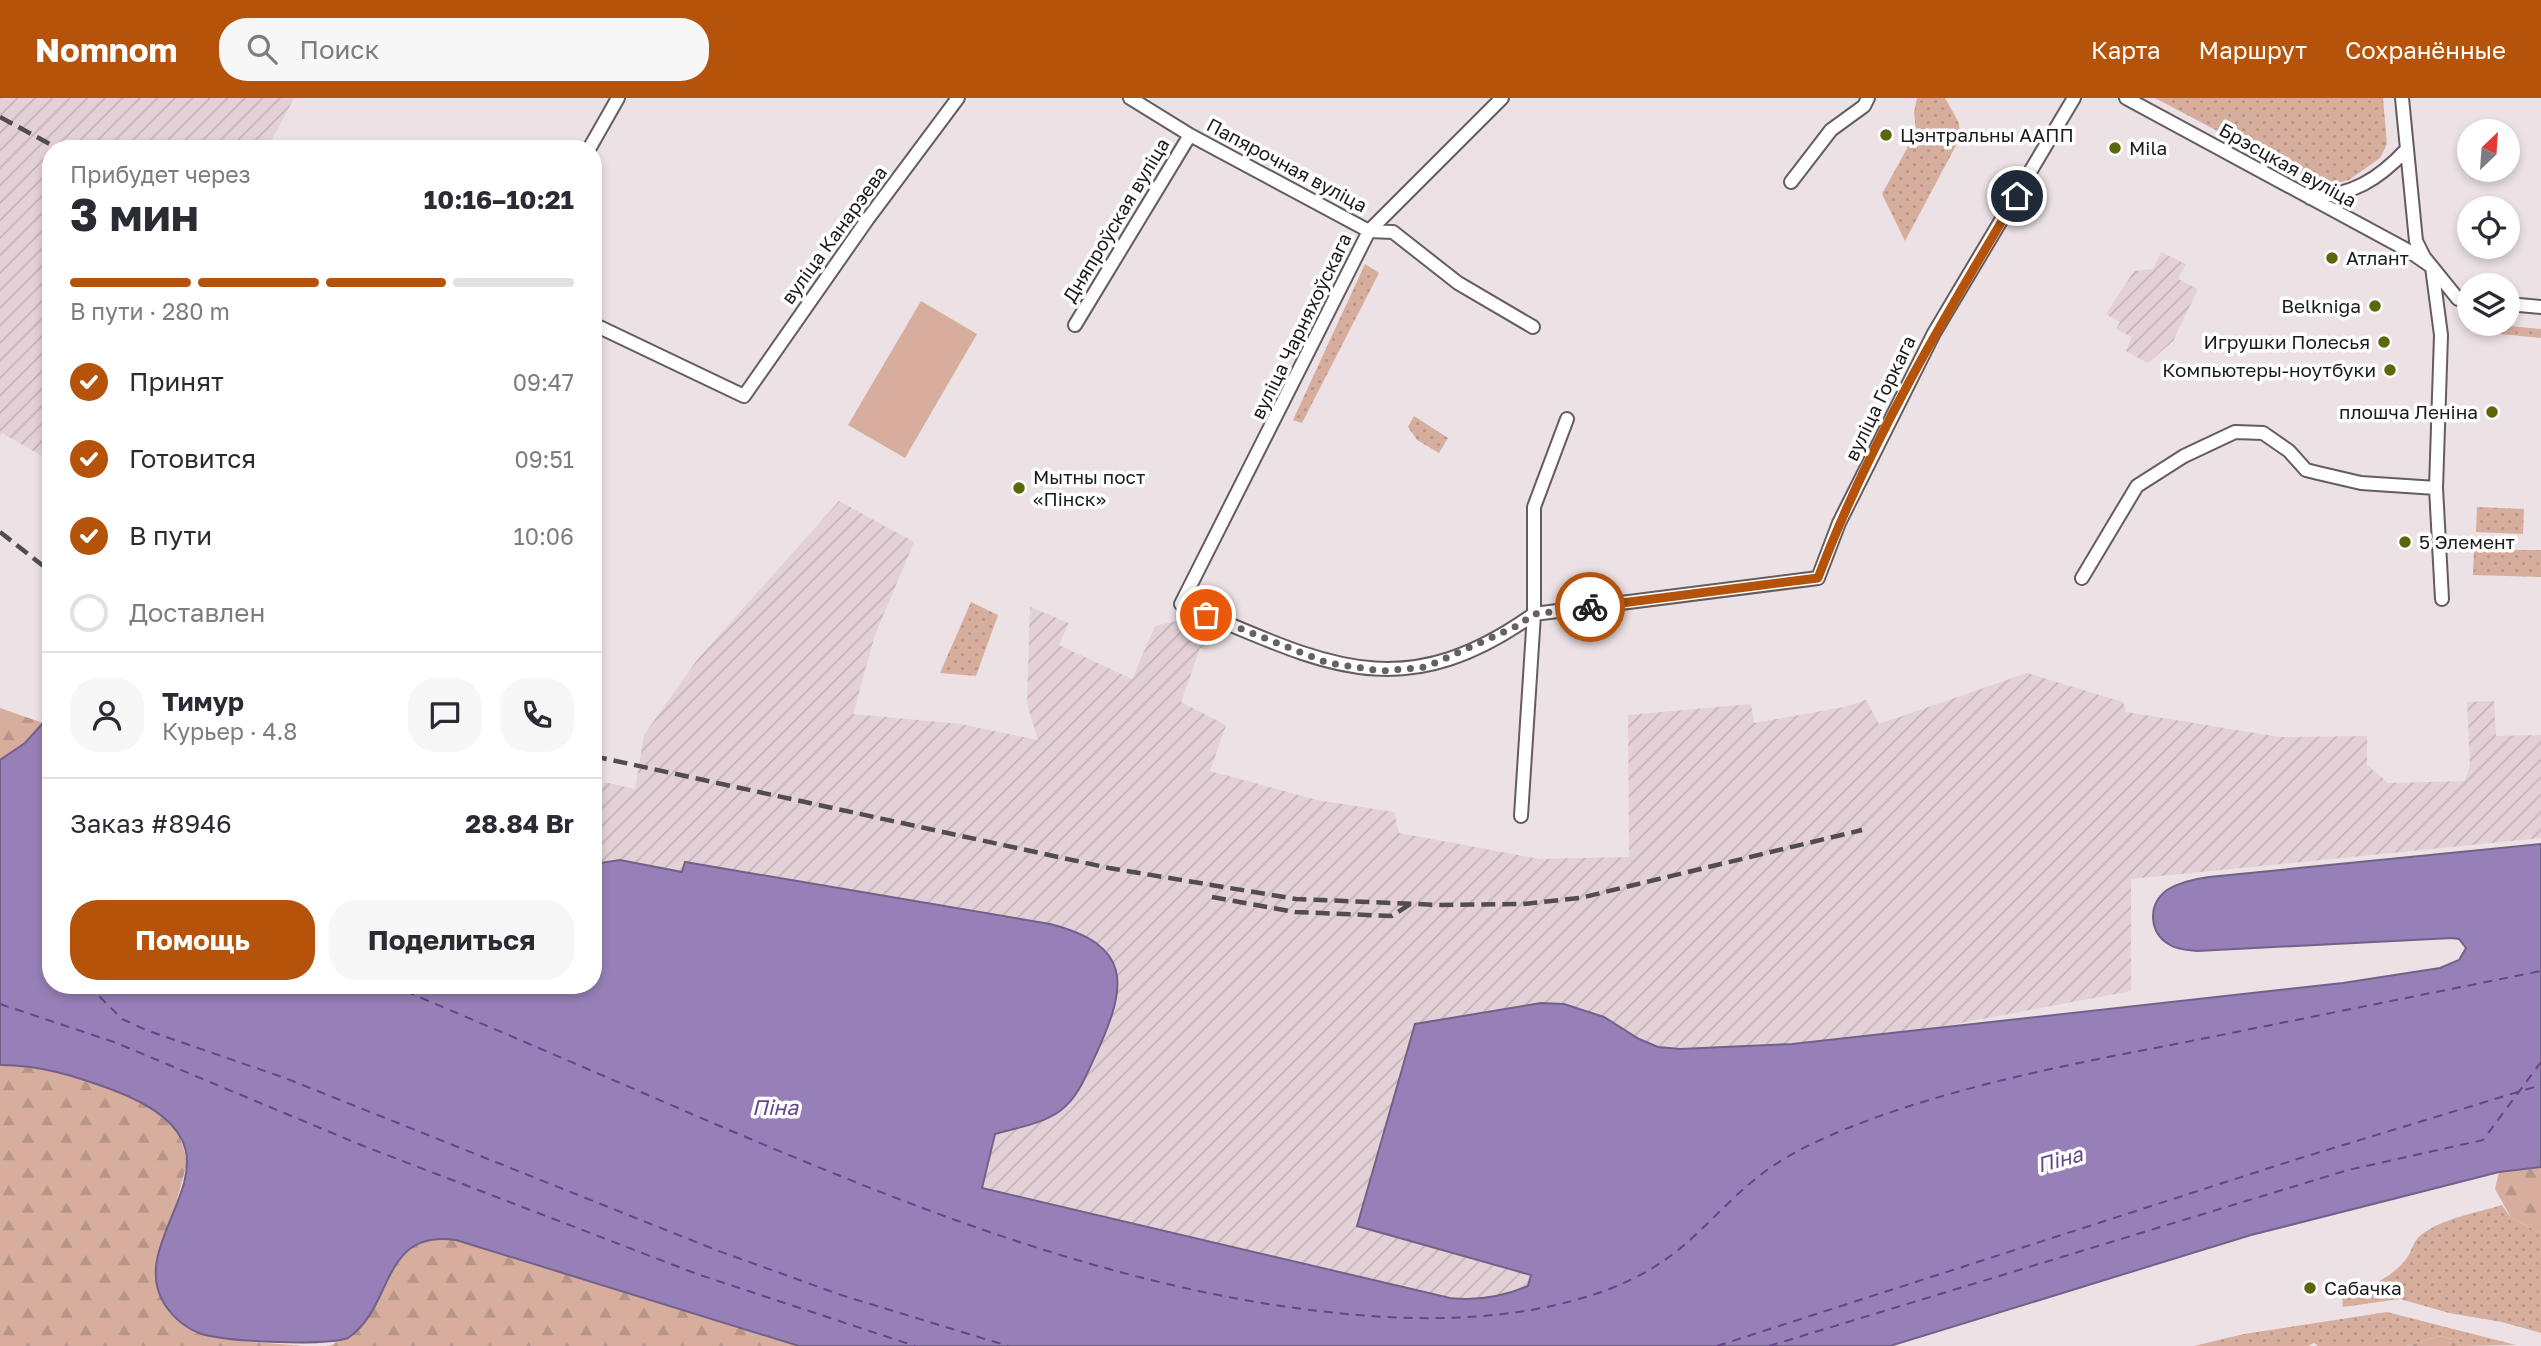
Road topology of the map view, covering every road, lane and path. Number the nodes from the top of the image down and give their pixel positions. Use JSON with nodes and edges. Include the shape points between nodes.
{"nodes":[{"id":1,"x":618,"y":98,"type":"edge"},
{"id":2,"x":958,"y":98,"type":"edge"},
{"id":3,"x":1130,"y":98,"type":"edge"},
{"id":4,"x":1502,"y":98,"type":"edge"},
{"id":5,"x":1868,"y":98,"type":"edge"},
{"id":6,"x":2074,"y":98,"type":"edge"},
{"id":7,"x":2126,"y":98,"type":"edge"},
{"id":8,"x":2402,"y":98,"type":"edge"},
{"id":9,"x":1191,"y":135,"type":"junction"},
{"id":10,"x":594,"y":140,"type":"edge"},
{"id":11,"x":2406,"y":150,"type":"junction"},
{"id":12,"x":1791,"y":182,"type":"dead end"},
{"id":13,"x":2308,"y":198,"type":"junction"},
{"id":14,"x":1369,"y":231,"type":"junction"},
{"id":15,"x":2432,"y":267,"type":"junction"},
{"id":16,"x":2457,"y":298,"type":"edge"},
{"id":17,"x":2520,"y":305,"type":"edge"},
{"id":18,"x":2541,"y":307,"type":"edge"},
{"id":19,"x":1075,"y":325,"type":"dead end"},
{"id":20,"x":1533,"y":327,"type":"dead end"},
{"id":21,"x":602,"y":328,"type":"edge"},
{"id":22,"x":1567,"y":419,"type":"dead end"},
{"id":23,"x":2436,"y":488,"type":"junction"},
{"id":24,"x":2082,"y":578,"type":"dead end"},
{"id":25,"x":2441,"y":599,"type":"dead end"},
{"id":26,"x":1534,"y":614,"type":"junction"},
{"id":27,"x":1521,"y":816,"type":"dead end"}],
"edges":[{"from":1,"to":10,"type":"street"},
{"from":2,"to":21,"type":"street","name":"вуліца Канарэева","via":[[744,396]]},
{"from":3,"to":9,"type":"street","name":"Папярочная вуліца"},
{"from":4,"to":14,"type":"street","name":"вуліца Чарняхоўскага"},
{"from":5,"to":12,"type":"street","via":[[1831,130]]},
{"from":6,"to":26,"type":"street","name":"вуліца Горкага","via":[[1934,333],[1839,523],[1818,578]]},
{"from":7,"to":13,"type":"street","name":"Брэсцкая вуліца"},
{"from":8,"to":11,"type":"street"},
{"from":9,"to":14,"type":"street","name":"Папярочная вуліца"},
{"from":9,"to":19,"type":"street","name":"Дняпроўская вуліца"},
{"from":11,"to":13,"type":"street","via":[[2369,184],[2333,197]]},
{"from":11,"to":15,"type":"street","via":[[2416,241]]},
{"from":13,"to":15,"type":"street","name":"Брэсцкая вуліца"},
{"from":14,"to":20,"type":"street","name":"Папярочная вуліца","via":[[1393,232],[1458,283]]},
{"from":14,"to":26,"type":"street","name":"вуліца Чарняхоўскага","via":[[1181,604],[1328,663],[1382,671],[1426,667]]},
{"from":15,"to":16,"type":"street"},
{"from":15,"to":23,"type":"street","via":[[2441,335]]},
{"from":17,"to":18,"type":"street"},
{"from":22,"to":26,"type":"street","via":[[1534,506]]},
{"from":23,"to":24,"type":"street","via":[[2361,483],[2306,470],[2263,433],[2235,432],[2184,456],[2137,486]]},
{"from":23,"to":25,"type":"street"},
{"from":26,"to":27,"type":"street"}]}
